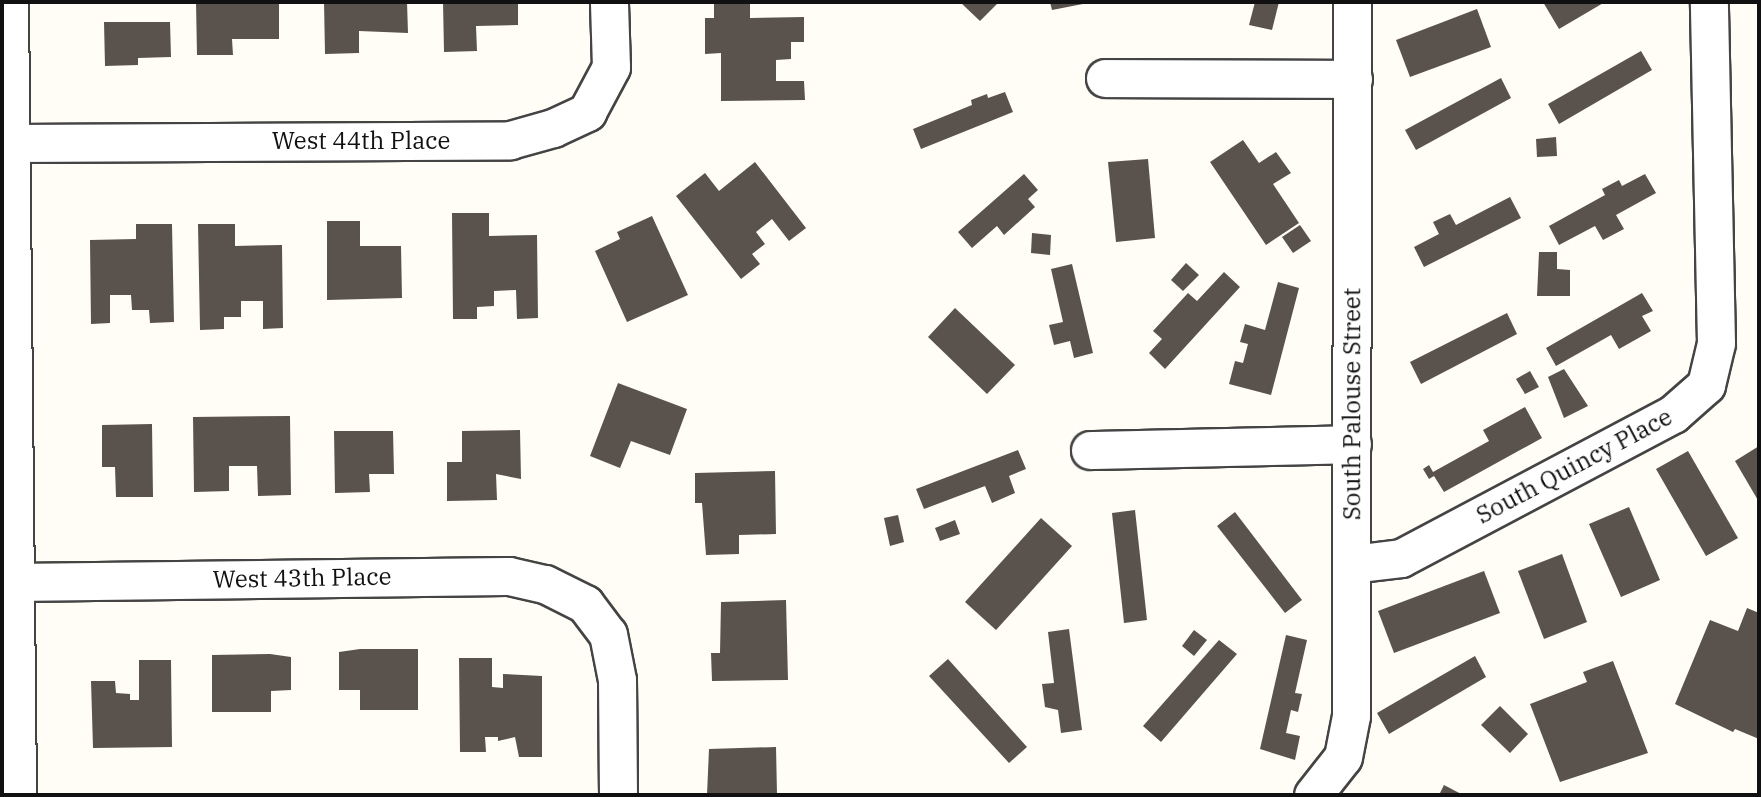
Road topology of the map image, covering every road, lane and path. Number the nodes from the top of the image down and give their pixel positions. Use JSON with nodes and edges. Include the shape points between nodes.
{"nodes":[{"id":1,"x":9,"y":2,"type":"edge"},
{"id":2,"x":609,"y":2,"type":"edge"},
{"id":3,"x":1352,"y":2,"type":"edge"},
{"id":4,"x":1709,"y":2,"type":"edge"},
{"id":5,"x":1105,"y":78,"type":"dead end"},
{"id":6,"x":1353,"y":79,"type":"junction"},
{"id":7,"x":13,"y":143,"type":"junction"},
{"id":8,"x":1352,"y":444,"type":"junction"},
{"id":9,"x":1090,"y":450,"type":"dead end"},
{"id":10,"x":1352,"y":564,"type":"junction"},
{"id":11,"x":13,"y":582,"type":"junction"},
{"id":12,"x":17,"y":795,"type":"edge"},
{"id":13,"x":618,"y":795,"type":"edge"},
{"id":14,"x":1313,"y":795,"type":"edge"}],
"edges":[{"from":1,"to":7,"type":"street"},
{"from":2,"to":7,"type":"street","name":"West 44th Place","via":[[611,67],[587,112],[510,140]]},
{"from":3,"to":6,"type":"street","name":"South Palouse Street"},
{"from":4,"to":10,"type":"street","name":"South Quincy Place","via":[[1716,343],[1706,385],[1673,414],[1401,558]]},
{"from":5,"to":6,"type":"street"},
{"from":6,"to":8,"type":"street","name":"South Palouse Street"},
{"from":7,"to":11,"type":"street"},
{"from":8,"to":9,"type":"street"},
{"from":8,"to":10,"type":"street","name":"South Palouse Street"},
{"from":10,"to":14,"type":"street","name":"South Palouse Street","via":[[1350,716],[1343,757]]},
{"from":11,"to":12,"type":"street"},
{"from":11,"to":13,"type":"street","name":"West 43th Place","via":[[509,576],[545,584],[585,604],[608,634],[617,680]]}]}
